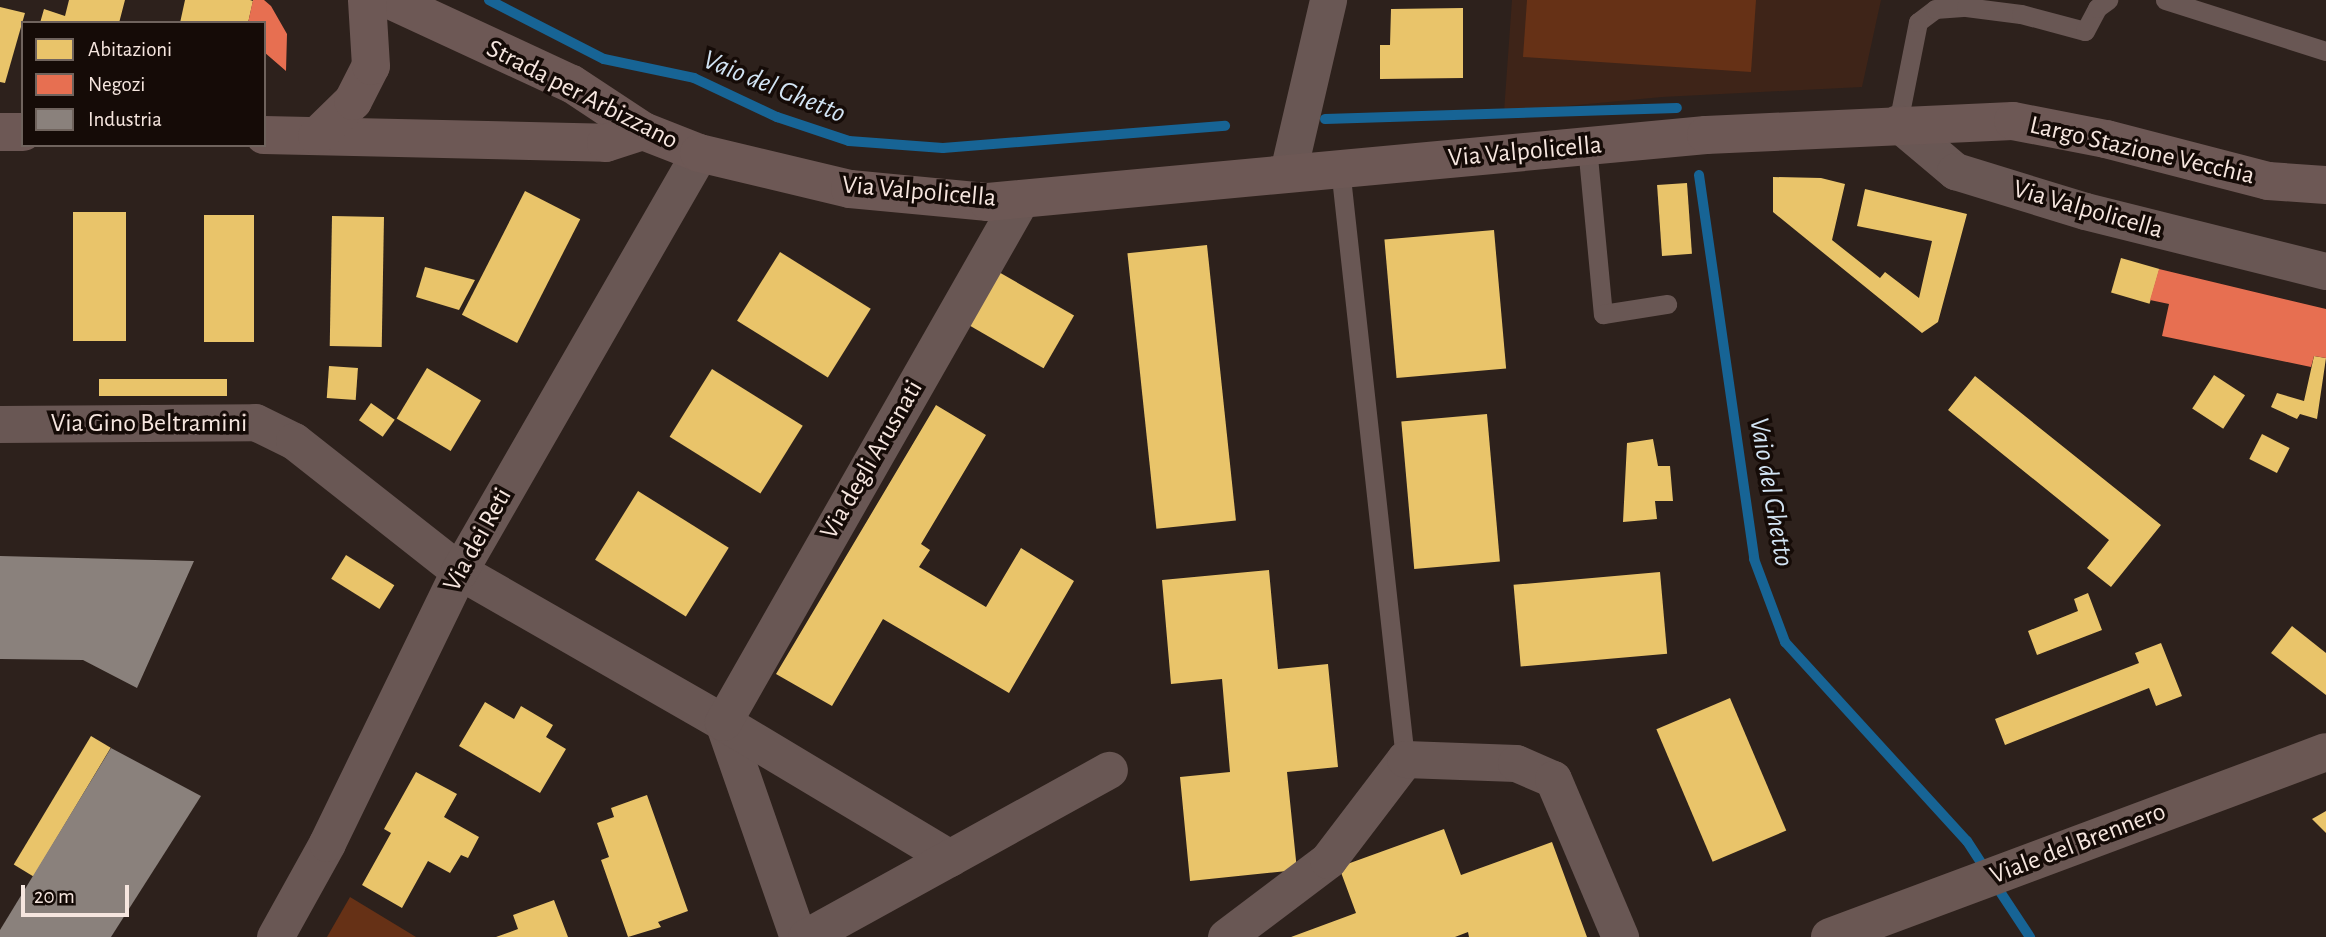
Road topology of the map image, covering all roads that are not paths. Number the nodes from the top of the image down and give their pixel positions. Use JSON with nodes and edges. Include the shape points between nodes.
{"nodes":[{"id":1,"x":367,"y":0,"type":"edge"},
{"id":2,"x":390,"y":0,"type":"edge"},
{"id":3,"x":1328,"y":0,"type":"edge"},
{"id":4,"x":2108,"y":0,"type":"edge"},
{"id":5,"x":2165,"y":0,"type":"edge"},
{"id":6,"x":2326,"y":51,"type":"edge"},
{"id":7,"x":1898,"y":123,"type":"junction"},
{"id":8,"x":643,"y":131,"type":"junction"},
{"id":9,"x":0,"y":132,"type":"edge"},
{"id":10,"x":21,"y":132,"type":"edge"},
{"id":11,"x":266,"y":135,"type":"edge"},
{"id":12,"x":317,"y":136,"type":"junction"},
{"id":13,"x":1587,"y":146,"type":"junction"},
{"id":14,"x":699,"y":153,"type":"junction"},
{"id":15,"x":1340,"y":168,"type":"junction"},
{"id":16,"x":1288,"y":172,"type":"junction"},
{"id":17,"x":2326,"y":185,"type":"edge"},
{"id":18,"x":1021,"y":199,"type":"junction"},
{"id":19,"x":2326,"y":271,"type":"edge"},
{"id":20,"x":1667,"y":304,"type":"dead end"},
{"id":21,"x":0,"y":424,"type":"edge"},
{"id":22,"x":459,"y":571,"type":"junction"},
{"id":23,"x":723,"y":722,"type":"junction"},
{"id":24,"x":2326,"y":752,"type":"edge"},
{"id":25,"x":1405,"y":759,"type":"junction"},
{"id":26,"x":1109,"y":769,"type":"dead end"},
{"id":27,"x":950,"y":858,"type":"junction"},
{"id":28,"x":275,"y":937,"type":"edge"},
{"id":29,"x":798,"y":937,"type":"edge"},
{"id":30,"x":806,"y":937,"type":"edge"},
{"id":31,"x":1226,"y":937,"type":"edge"},
{"id":32,"x":1620,"y":937,"type":"edge"},
{"id":33,"x":1830,"y":937,"type":"edge"}],
"edges":[{"from":1,"to":12,"type":"main road","via":[[371,66],[353,102]]},
{"from":2,"to":8,"type":"main road","name":"Strada per Arbizzano","via":[[572,84]]},
{"from":3,"to":16,"type":"street"},
{"from":4,"to":7,"type":"lane","via":[[2097,8],[2085,32],[2021,14],[1966,7],[1935,9],[1918,22]]},
{"from":5,"to":6,"type":"lane"},
{"from":7,"to":13,"type":"main road","name":"Via Valpolicella"},
{"from":7,"to":17,"type":"main road","name":"Largo Stazione Vecchia","via":[[2013,121],[2106,139],[2268,181]]},
{"from":7,"to":19,"type":"street","name":"Via Valpolicella","via":[[1955,171],[2098,215]]},
{"from":8,"to":12,"type":"main road","via":[[607,144]]},
{"from":8,"to":14,"type":"main road","name":"Strada per Arbizzano"},
{"from":9,"to":10,"type":"main road"},
{"from":11,"to":12,"type":"main road"},
{"from":13,"to":15,"type":"main road","name":"Via Valpolicella"},
{"from":13,"to":20,"type":"lane","via":[[1603,314]]},
{"from":14,"to":18,"type":"main road","name":"Via Valpolicella","via":[[850,189],[988,202]]},
{"from":14,"to":22,"type":"street","name":"Via dei Reti"},
{"from":15,"to":16,"type":"main road","name":"Via Valpolicella"},
{"from":15,"to":25,"type":"lane"},
{"from":16,"to":18,"type":"main road","name":"Via Valpolicella"},
{"from":18,"to":23,"type":"street","name":"Via degli Arusnati"},
{"from":21,"to":22,"type":"street","name":"Via Gino Beltramini","via":[[255,422],[294,441]]},
{"from":22,"to":23,"type":"street"},
{"from":22,"to":28,"type":"street","name":"Via dei Reti","via":[[327,843]]},
{"from":23,"to":27,"type":"street"},
{"from":23,"to":29,"type":"street"},
{"from":24,"to":33,"type":"main road","name":"Viale del Brennero"},
{"from":25,"to":31,"type":"street","via":[[1328,860]]},
{"from":25,"to":32,"type":"street","via":[[1516,764],[1553,779]]},
{"from":26,"to":27,"type":"street"},
{"from":27,"to":30,"type":"street"}]}
